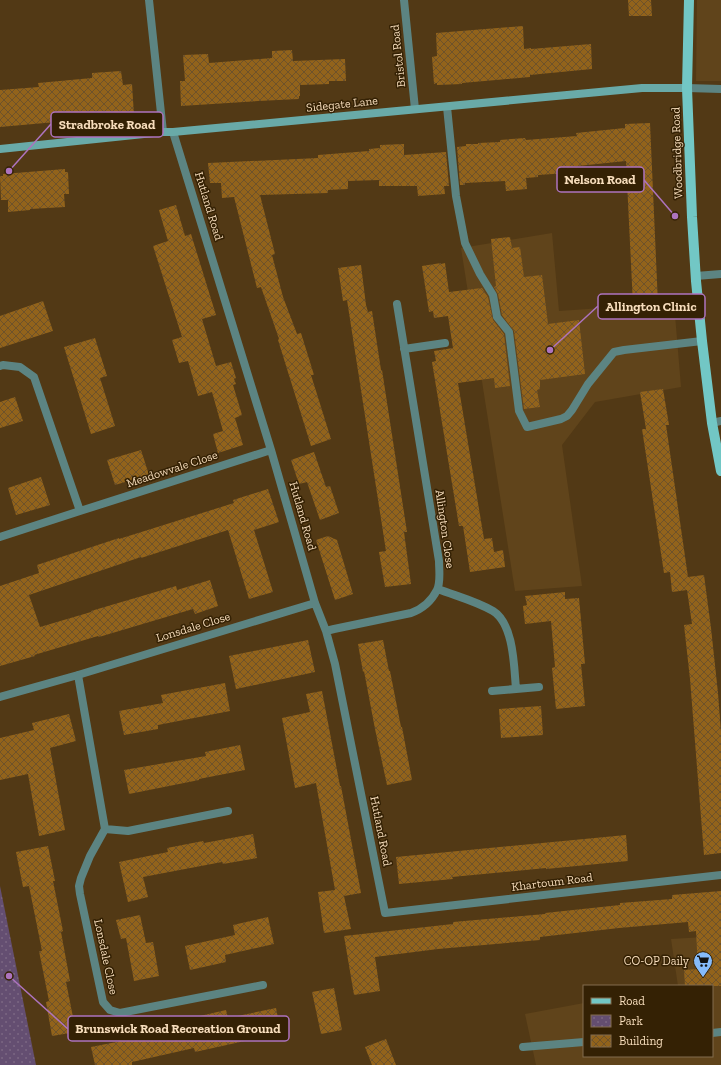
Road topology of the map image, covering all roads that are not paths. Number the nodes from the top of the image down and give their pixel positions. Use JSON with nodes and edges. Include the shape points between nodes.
{"nodes":[{"id":1,"x":150,"y":0,"type":"edge"},
{"id":2,"x":404,"y":0,"type":"edge"},
{"id":3,"x":689,"y":0,"type":"edge"},
{"id":4,"x":687,"y":88,"type":"junction"},
{"id":5,"x":721,"y":89,"type":"edge"},
{"id":6,"x":447,"y":107,"type":"junction"},
{"id":7,"x":415,"y":109,"type":"junction"},
{"id":8,"x":164,"y":132,"type":"junction"},
{"id":9,"x":173,"y":132,"type":"junction"},
{"id":10,"x":0,"y":149,"type":"edge"},
{"id":11,"x":721,"y":274,"type":"edge"},
{"id":12,"x":696,"y":276,"type":"junction"},
{"id":13,"x":397,"y":304,"type":"dead end"},
{"id":14,"x":702,"y":341,"type":"junction"},
{"id":15,"x":444,"y":343,"type":"dead end"},
{"id":16,"x":404,"y":350,"type":"junction"},
{"id":17,"x":0,"y":366,"type":"edge"},
{"id":18,"x":717,"y":422,"type":"edge"},
{"id":19,"x":271,"y":450,"type":"junction"},
{"id":20,"x":721,"y":471,"type":"edge"},
{"id":21,"x":80,"y":511,"type":"junction"},
{"id":22,"x":0,"y":537,"type":"edge"},
{"id":23,"x":438,"y":590,"type":"junction"},
{"id":24,"x":315,"y":603,"type":"junction"},
{"id":25,"x":326,"y":631,"type":"junction"},
{"id":26,"x":78,"y":675,"type":"junction"},
{"id":27,"x":539,"y":687,"type":"dead end"},
{"id":28,"x":516,"y":689,"type":"junction"},
{"id":29,"x":492,"y":691,"type":"dead end"},
{"id":30,"x":0,"y":697,"type":"edge"},
{"id":31,"x":228,"y":811,"type":"dead end"},
{"id":32,"x":105,"y":829,"type":"junction"},
{"id":33,"x":721,"y":875,"type":"edge"},
{"id":34,"x":385,"y":913,"type":"joint"},
{"id":35,"x":263,"y":985,"type":"dead end"},
{"id":36,"x":583,"y":1042,"type":"edge"},
{"id":37,"x":522,"y":1047,"type":"dead end"}],
"edges":[{"from":1,"to":8,"type":"street"},
{"from":2,"to":7,"type":"street","name":"Bristol Road"},
{"from":3,"to":4,"type":"main road","name":"Woodbridge Road"},
{"from":4,"to":5,"type":"street"},
{"from":4,"to":6,"type":"street","name":"Sidegate Lane","via":[[642,88]]},
{"from":4,"to":12,"type":"main road","name":"Woodbridge Road"},
{"from":6,"to":7,"type":"street","name":"Sidegate Lane"},
{"from":6,"to":14,"type":"street","via":[[456,196],[465,242],[493,295],[497,316],[509,332],[519,411],[527,427],[568,416],[588,384],[614,352]]},
{"from":7,"to":9,"type":"street","name":"Sidegate Lane"},
{"from":8,"to":9,"type":"street","name":"Sidegate Lane"},
{"from":8,"to":10,"type":"street","name":"Sidegate Lane"},
{"from":9,"to":19,"type":"street","name":"Hutland Road"},
{"from":11,"to":12,"type":"street"},
{"from":12,"to":14,"type":"main road","name":"Woodbridge Road"},
{"from":13,"to":16,"type":"street","name":"Allington Close"},
{"from":14,"to":18,"type":"main road","name":"Woodbridge Road"},
{"from":15,"to":16,"type":"street"},
{"from":16,"to":23,"type":"street","name":"Allington Close","via":[[439,561]]},
{"from":17,"to":21,"type":"street","via":[[20,367],[34,377]]},
{"from":18,"to":20,"type":"main road","name":"Woodbridge Road"},
{"from":19,"to":21,"type":"street","name":"Meadowvale Close"},
{"from":19,"to":24,"type":"street","name":"Hutland Road"},
{"from":21,"to":22,"type":"street","name":"Meadowvale Close"},
{"from":23,"to":25,"type":"street","via":[[426,605],[411,613]]},
{"from":23,"to":28,"type":"street","via":[[494,611],[503,621],[510,638]]},
{"from":24,"to":25,"type":"street","name":"Hutland Road"},
{"from":24,"to":26,"type":"street","name":"Lonsdale Close"},
{"from":25,"to":34,"type":"street","name":"Hutland Road","via":[[335,664]]},
{"from":26,"to":30,"type":"street","name":"Lonsdale Close"},
{"from":26,"to":32,"type":"street"},
{"from":27,"to":28,"type":"street"},
{"from":28,"to":29,"type":"street"},
{"from":31,"to":32,"type":"street","via":[[128,831]]},
{"from":32,"to":35,"type":"street","name":"Lonsdale Close","via":[[90,856],[79,886],[103,1002],[110,1010],[120,1013]]},
{"from":33,"to":34,"type":"street","name":"Khartoum Road"},
{"from":36,"to":37,"type":"street"}]}
